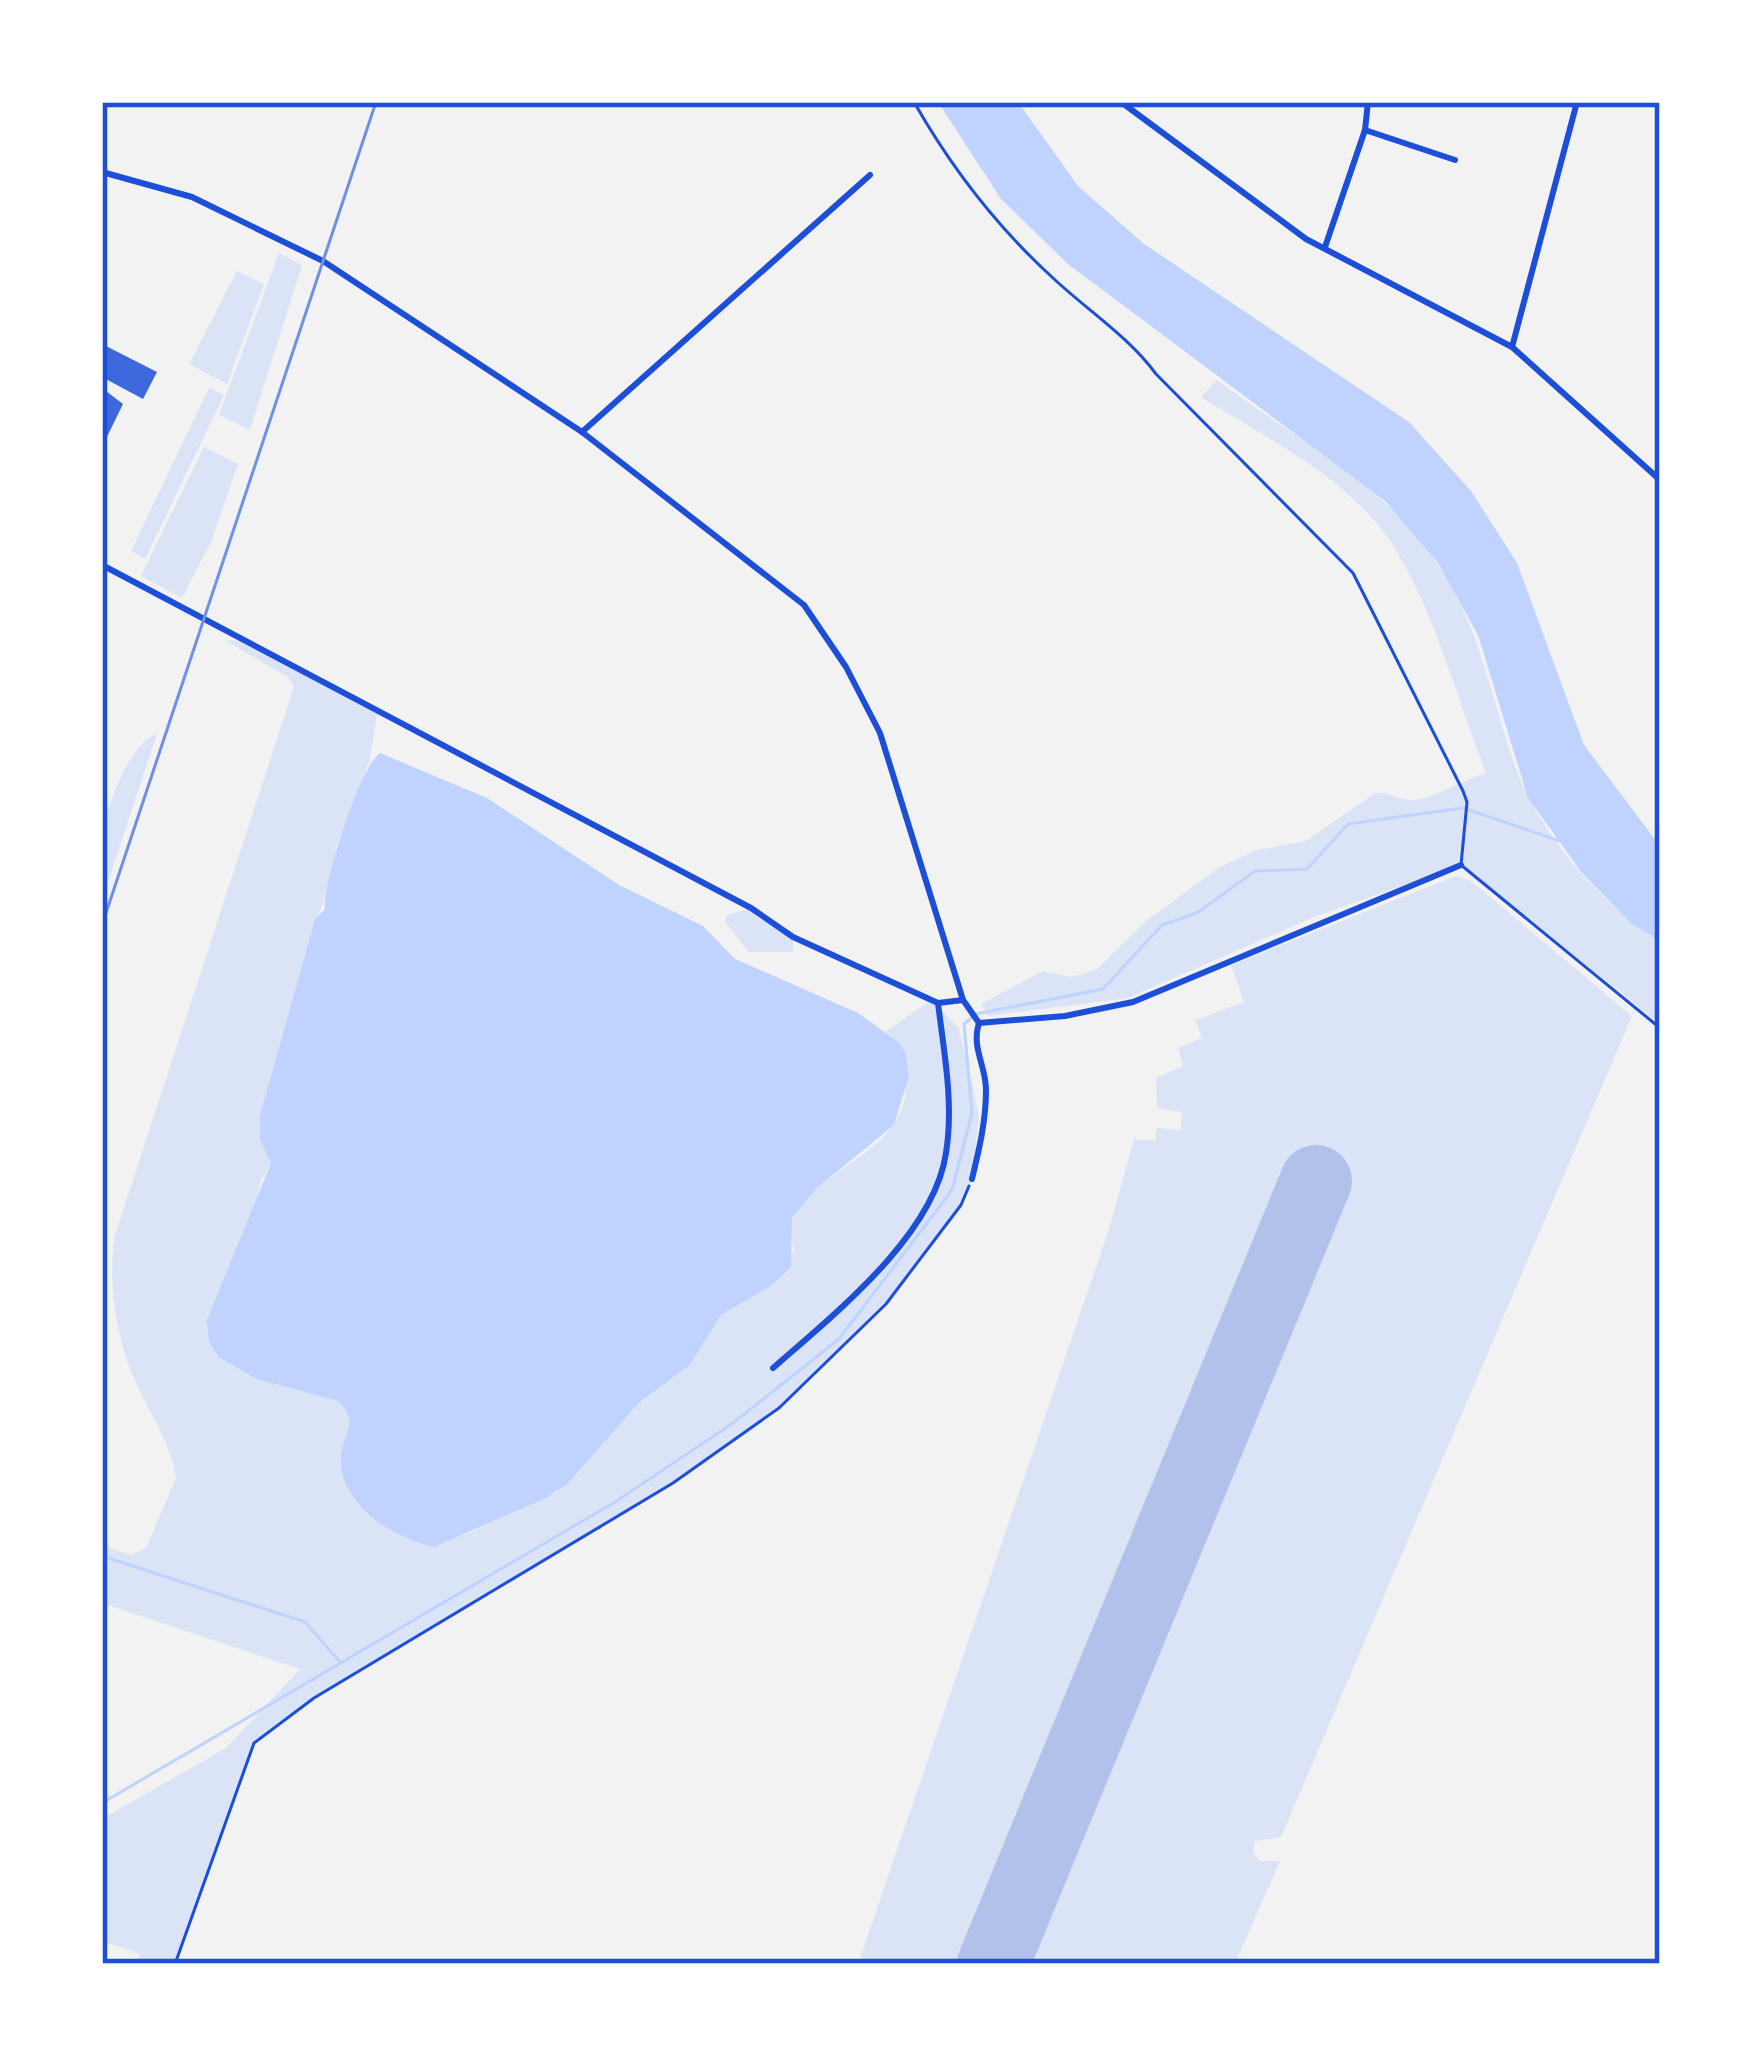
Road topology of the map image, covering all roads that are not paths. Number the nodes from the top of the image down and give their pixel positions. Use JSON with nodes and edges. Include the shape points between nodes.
{"nodes":[{"id":1,"x":914,"y":102,"type":"edge"},
{"id":2,"x":1121,"y":102,"type":"edge"},
{"id":3,"x":1368,"y":102,"type":"edge"},
{"id":4,"x":1576,"y":102,"type":"edge"},
{"id":5,"x":1365,"y":130,"type":"junction"},
{"id":6,"x":1455,"y":160,"type":"dead end"},
{"id":7,"x":102,"y":172,"type":"edge"},
{"id":8,"x":870,"y":176,"type":"dead end"},
{"id":9,"x":1325,"y":247,"type":"junction"},
{"id":10,"x":1512,"y":347,"type":"junction"},
{"id":11,"x":582,"y":432,"type":"junction"},
{"id":12,"x":1660,"y":480,"type":"edge"},
{"id":13,"x":102,"y":565,"type":"edge"},
{"id":14,"x":1461,"y":865,"type":"junction"},
{"id":15,"x":938,"y":1004,"type":"junction"},
{"id":16,"x":966,"y":1004,"type":"junction"},
{"id":17,"x":978,"y":1021,"type":"junction"},
{"id":18,"x":1660,"y":1028,"type":"edge"},
{"id":19,"x":972,"y":1179,"type":"road end"},
{"id":20,"x":772,"y":1368,"type":"dead end"}],
"edges":[{"from":1,"to":14,"type":"lane","via":[[980,206],[1137,348],[1353,573],[1467,802]]},
{"from":2,"to":9,"type":"street","via":[[1262,211]]},
{"from":3,"to":5,"type":"street"},
{"from":4,"to":10,"type":"street"},
{"from":5,"to":6,"type":"street"},
{"from":5,"to":9,"type":"street"},
{"from":7,"to":11,"type":"street","via":[[258,224]]},
{"from":8,"to":11,"type":"street"},
{"from":9,"to":10,"type":"street"},
{"from":10,"to":12,"type":"street"},
{"from":11,"to":16,"type":"street","via":[[804,605],[846,667],[880,733]]},
{"from":13,"to":15,"type":"street","via":[[793,937]]},
{"from":14,"to":17,"type":"street","via":[[1133,1002]]},
{"from":14,"to":18,"type":"lane"},
{"from":15,"to":16,"type":"street"},
{"from":15,"to":20,"type":"street","via":[[946,1160],[924,1208],[858,1293]]},
{"from":16,"to":17,"type":"street"},
{"from":17,"to":19,"type":"street","via":[[974,1042],[986,1085]]}]}
